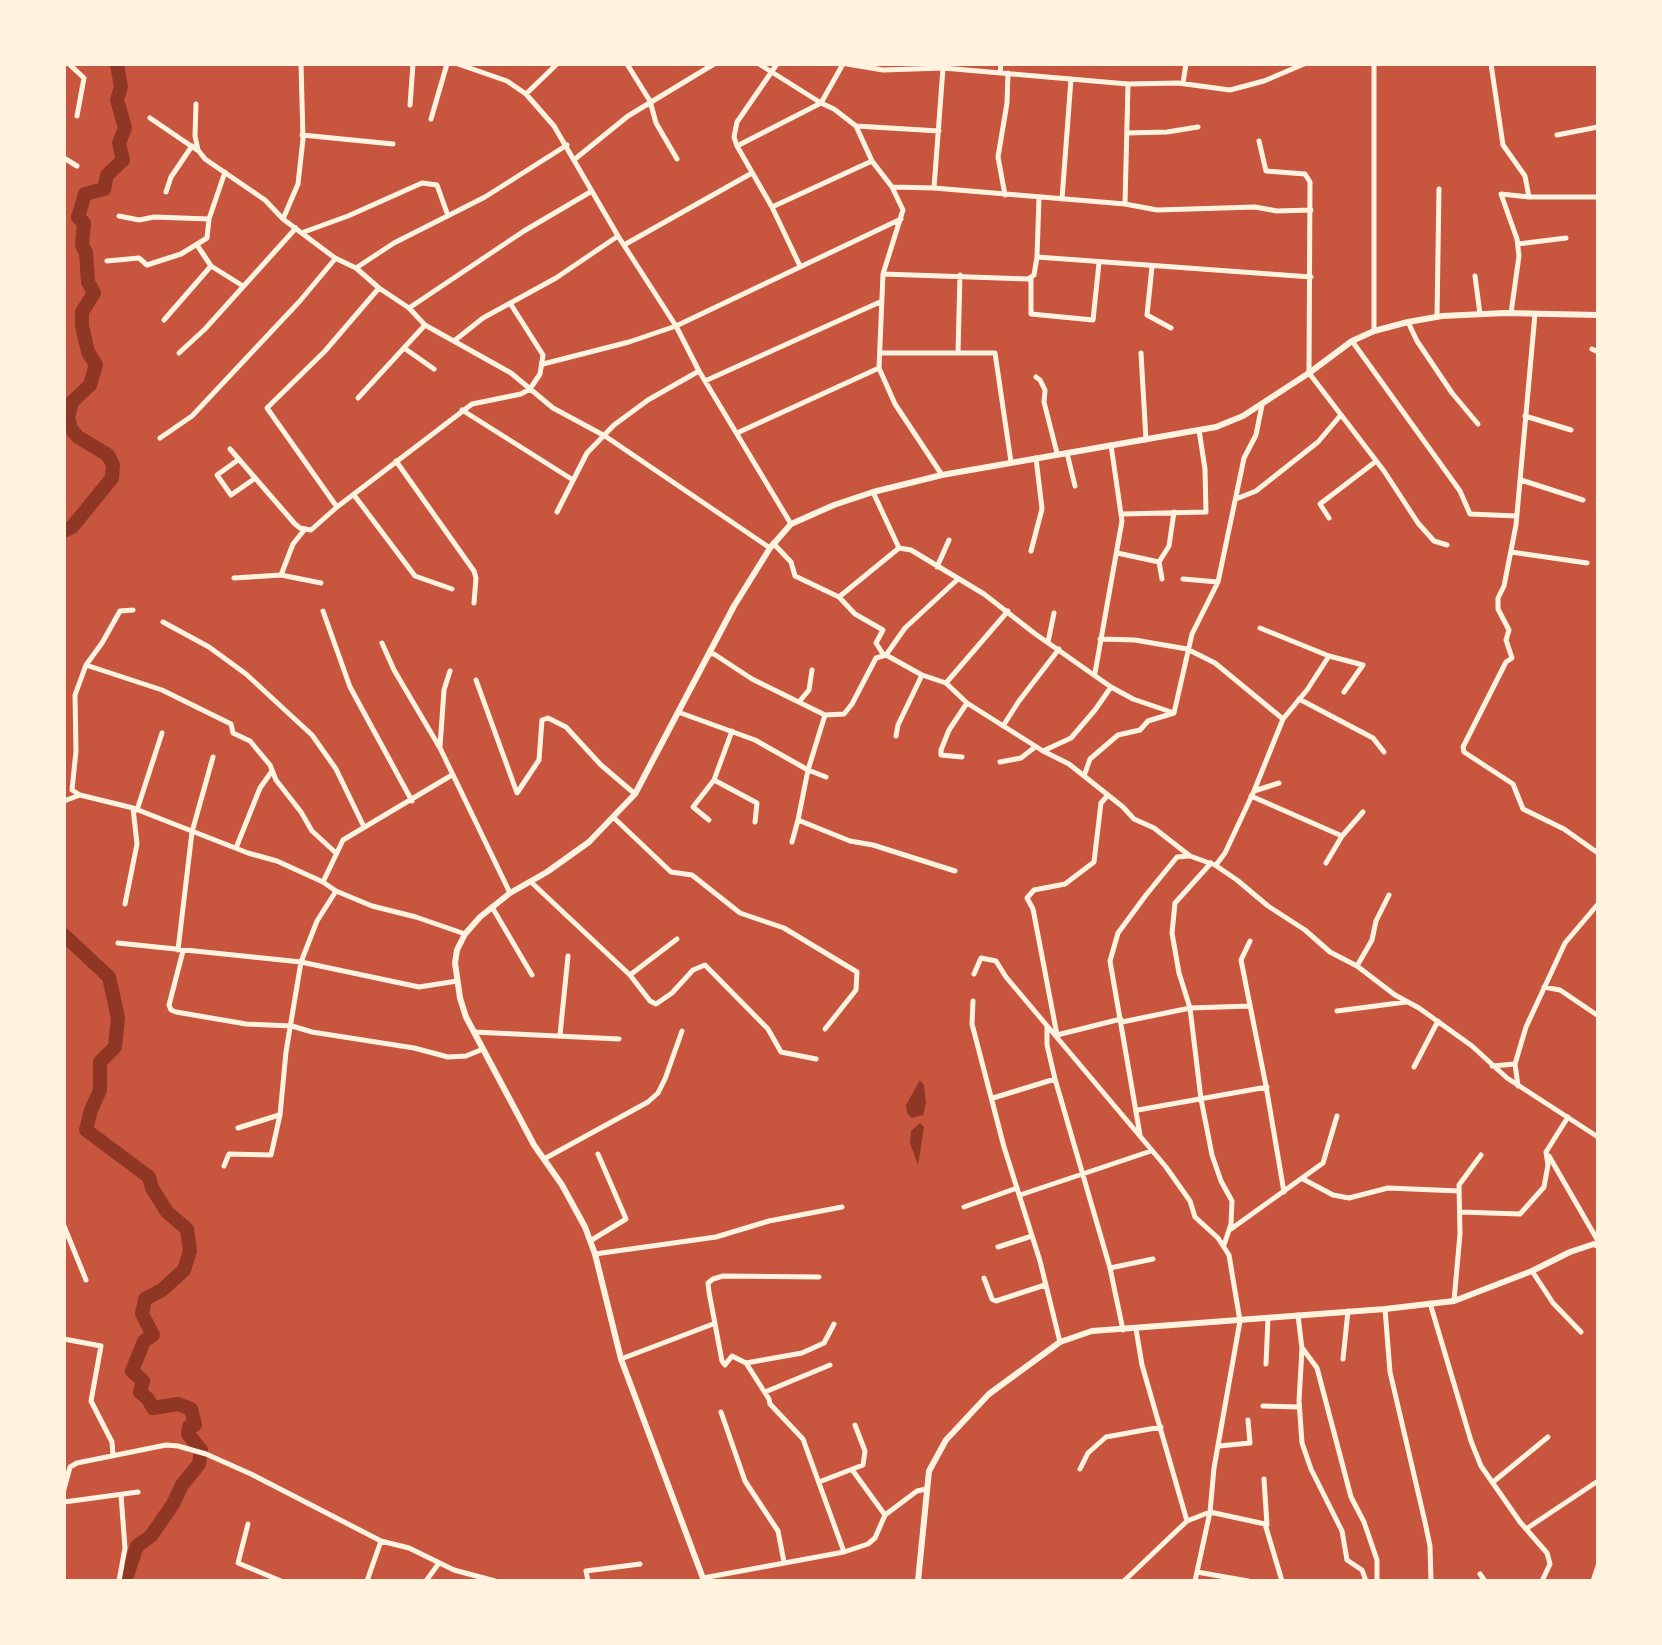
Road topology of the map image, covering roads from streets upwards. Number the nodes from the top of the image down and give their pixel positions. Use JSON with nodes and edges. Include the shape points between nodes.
{"nodes":[{"id":1,"x":69,"y":64,"type":"edge"},
{"id":2,"x":301,"y":64,"type":"edge"},
{"id":3,"x":413,"y":64,"type":"edge"},
{"id":4,"x":447,"y":64,"type":"edge"},
{"id":5,"x":458,"y":64,"type":"edge"},
{"id":6,"x":557,"y":64,"type":"edge"},
{"id":7,"x":627,"y":64,"type":"edge"},
{"id":8,"x":714,"y":64,"type":"edge"},
{"id":9,"x":759,"y":64,"type":"edge"},
{"id":10,"x":777,"y":64,"type":"edge"},
{"id":11,"x":845,"y":64,"type":"edge"},
{"id":12,"x":1001,"y":64,"type":"edge"},
{"id":13,"x":1186,"y":64,"type":"edge"},
{"id":14,"x":1304,"y":64,"type":"edge"},
{"id":15,"x":1374,"y":64,"type":"edge"},
{"id":16,"x":1491,"y":64,"type":"edge"},
{"id":17,"x":483,"y":67,"type":"edge"},
{"id":18,"x":943,"y":68,"type":"junction"},
{"id":19,"x":772,"y":71,"type":"junction"},
{"id":20,"x":1000,"y":73,"type":"junction"},
{"id":21,"x":1008,"y":73,"type":"junction"},
{"id":22,"x":1071,"y":79,"type":"junction"},
{"id":23,"x":1183,"y":83,"type":"junction"},
{"id":24,"x":1128,"y":84,"type":"junction"},
{"id":25,"x":526,"y":94,"type":"junction"},
{"id":26,"x":650,"y":101,"type":"junction"},
{"id":27,"x":821,"y":103,"type":"junction"},
{"id":28,"x":196,"y":104,"type":"dead end"},
{"id":29,"x":410,"y":105,"type":"dead end"},
{"id":30,"x":77,"y":116,"type":"dead end"},
{"id":31,"x":150,"y":118,"type":"dead end"},
{"id":32,"x":431,"y":119,"type":"dead end"},
{"id":33,"x":856,"y":126,"type":"junction"},
{"id":34,"x":1198,"y":127,"type":"dead end"},
{"id":35,"x":1598,"y":127,"type":"edge"},
{"id":36,"x":939,"y":131,"type":"junction"},
{"id":37,"x":1127,"y":133,"type":"junction"},
{"id":38,"x":302,"y":135,"type":"junction"},
{"id":39,"x":1557,"y":135,"type":"dead end"},
{"id":40,"x":1259,"y":141,"type":"dead end"},
{"id":41,"x":393,"y":144,"type":"dead end"},
{"id":42,"x":567,"y":145,"type":"junction"},
{"id":43,"x":737,"y":146,"type":"junction"},
{"id":44,"x":195,"y":148,"type":"junction"},
{"id":45,"x":64,"y":158,"type":"edge"},
{"id":46,"x":575,"y":159,"type":"junction"},
{"id":47,"x":677,"y":159,"type":"dead end"},
{"id":48,"x":872,"y":161,"type":"junction"},
{"id":49,"x":77,"y":166,"type":"dead end"},
{"id":50,"x":225,"y":172,"type":"junction"},
{"id":51,"x":752,"y":173,"type":"junction"},
{"id":52,"x":892,"y":187,"type":"junction"},
{"id":53,"x":934,"y":188,"type":"junction"},
{"id":54,"x":1439,"y":189,"type":"dead end"},
{"id":55,"x":592,"y":191,"type":"junction"},
{"id":56,"x":166,"y":192,"type":"dead end"},
{"id":57,"x":1005,"y":195,"type":"junction"},
{"id":58,"x":1529,"y":197,"type":"junction"},
{"id":59,"x":1598,"y":197,"type":"edge"},
{"id":60,"x":1039,"y":198,"type":"junction"},
{"id":61,"x":1062,"y":199,"type":"junction"},
{"id":62,"x":1125,"y":204,"type":"junction"},
{"id":63,"x":772,"y":207,"type":"junction"},
{"id":64,"x":1311,"y":210,"type":"junction"},
{"id":65,"x":447,"y":214,"type":"junction"},
{"id":66,"x":119,"y":216,"type":"dead end"},
{"id":67,"x":209,"y":219,"type":"junction"},
{"id":68,"x":283,"y":219,"type":"junction"},
{"id":69,"x":902,"y":219,"type":"junction"},
{"id":70,"x":296,"y":228,"type":"junction"},
{"id":71,"x":303,"y":233,"type":"junction"},
{"id":72,"x":618,"y":236,"type":"junction"},
{"id":73,"x":1566,"y":238,"type":"dead end"},
{"id":74,"x":1518,"y":244,"type":"junction"},
{"id":75,"x":197,"y":245,"type":"junction"},
{"id":76,"x":624,"y":245,"type":"junction"},
{"id":77,"x":1037,"y":257,"type":"junction"},
{"id":78,"x":335,"y":258,"type":"junction"},
{"id":79,"x":107,"y":261,"type":"dead end"},
{"id":80,"x":1099,"y":263,"type":"junction"},
{"id":81,"x":211,"y":266,"type":"junction"},
{"id":82,"x":800,"y":266,"type":"junction"},
{"id":83,"x":1152,"y":267,"type":"junction"},
{"id":84,"x":356,"y":268,"type":"junction"},
{"id":85,"x":883,"y":274,"type":"junction"},
{"id":86,"x":960,"y":275,"type":"junction"},
{"id":87,"x":1475,"y":276,"type":"dead end"},
{"id":88,"x":1311,"y":277,"type":"junction"},
{"id":89,"x":1031,"y":278,"type":"junction"},
{"id":90,"x":243,"y":286,"type":"junction"},
{"id":91,"x":379,"y":288,"type":"junction"},
{"id":92,"x":880,"y":302,"type":"junction"},
{"id":93,"x":510,"y":303,"type":"junction"},
{"id":94,"x":409,"y":308,"type":"junction"},
{"id":95,"x":1511,"y":313,"type":"junction"},
{"id":96,"x":1480,"y":314,"type":"junction"},
{"id":97,"x":1535,"y":314,"type":"junction"},
{"id":98,"x":1598,"y":315,"type":"edge"},
{"id":99,"x":1437,"y":317,"type":"junction"},
{"id":100,"x":164,"y":320,"type":"dead end"},
{"id":101,"x":1408,"y":322,"type":"junction"},
{"id":102,"x":425,"y":325,"type":"junction"},
{"id":103,"x":676,"y":326,"type":"junction"},
{"id":104,"x":1171,"y":328,"type":"dead end"},
{"id":105,"x":1374,"y":331,"type":"junction"},
{"id":106,"x":454,"y":341,"type":"junction"},
{"id":107,"x":1352,"y":341,"type":"junction"},
{"id":108,"x":404,"y":348,"type":"junction"},
{"id":109,"x":179,"y":353,"type":"dead end"},
{"id":110,"x":880,"y":353,"type":"junction"},
{"id":111,"x":958,"y":353,"type":"junction"},
{"id":112,"x":1141,"y":353,"type":"dead end"},
{"id":113,"x":543,"y":364,"type":"junction"},
{"id":114,"x":879,"y":368,"type":"junction"},
{"id":115,"x":434,"y":369,"type":"dead end"},
{"id":116,"x":699,"y":371,"type":"junction"},
{"id":117,"x":1309,"y":373,"type":"junction"},
{"id":118,"x":1036,"y":377,"type":"dead end"},
{"id":119,"x":705,"y":381,"type":"junction"},
{"id":120,"x":530,"y":389,"type":"junction"},
{"id":121,"x":358,"y":398,"type":"dead end"},
{"id":122,"x":1262,"y":404,"type":"junction"},
{"id":123,"x":462,"y":410,"type":"junction"},
{"id":124,"x":1340,"y":416,"type":"junction"},
{"id":125,"x":1525,"y":416,"type":"junction"},
{"id":126,"x":1478,"y":424,"type":"dead end"},
{"id":127,"x":1199,"y":430,"type":"junction"},
{"id":128,"x":1571,"y":430,"type":"dead end"},
{"id":129,"x":737,"y":433,"type":"junction"},
{"id":130,"x":605,"y":436,"type":"junction"},
{"id":131,"x":160,"y":438,"type":"dead end"},
{"id":132,"x":1146,"y":440,"type":"junction"},
{"id":133,"x":1111,"y":445,"type":"junction"},
{"id":134,"x":230,"y":449,"type":"dead end"},
{"id":135,"x":1067,"y":452,"type":"junction"},
{"id":136,"x":1057,"y":453,"type":"junction"},
{"id":137,"x":1036,"y":457,"type":"junction"},
{"id":138,"x":238,"y":460,"type":"junction"},
{"id":139,"x":396,"y":461,"type":"junction"},
{"id":140,"x":1011,"y":462,"type":"junction"},
{"id":141,"x":1375,"y":462,"type":"junction"},
{"id":142,"x":942,"y":475,"type":"junction"},
{"id":143,"x":254,"y":479,"type":"junction"},
{"id":144,"x":573,"y":480,"type":"junction"},
{"id":145,"x":1521,"y":480,"type":"junction"},
{"id":146,"x":1075,"y":486,"type":"dead end"},
{"id":147,"x":873,"y":492,"type":"junction"},
{"id":148,"x":354,"y":495,"type":"junction"},
{"id":149,"x":1236,"y":499,"type":"junction"},
{"id":150,"x":1583,"y":500,"type":"dead end"},
{"id":151,"x":337,"y":507,"type":"junction"},
{"id":152,"x":557,"y":512,"type":"dead end"},
{"id":153,"x":1174,"y":512,"type":"junction"},
{"id":154,"x":1122,"y":514,"type":"junction"},
{"id":155,"x":1517,"y":516,"type":"junction"},
{"id":156,"x":1329,"y":518,"type":"dead end"},
{"id":157,"x":791,"y":524,"type":"junction"},
{"id":158,"x":305,"y":529,"type":"junction"},
{"id":159,"x":949,"y":540,"type":"dead end"},
{"id":160,"x":1447,"y":545,"type":"dead end"},
{"id":161,"x":772,"y":546,"type":"junction"},
{"id":162,"x":899,"y":548,"type":"junction"},
{"id":163,"x":1031,"y":551,"type":"dead end"},
{"id":164,"x":1511,"y":552,"type":"junction"},
{"id":165,"x":1117,"y":553,"type":"junction"},
{"id":166,"x":1159,"y":562,"type":"junction"},
{"id":167,"x":1587,"y":563,"type":"dead end"},
{"id":168,"x":937,"y":567,"type":"junction"},
{"id":169,"x":281,"y":575,"type":"junction"},
{"id":170,"x":234,"y":578,"type":"dead end"},
{"id":171,"x":958,"y":579,"type":"junction"},
{"id":172,"x":1162,"y":579,"type":"dead end"},
{"id":173,"x":1183,"y":579,"type":"dead end"},
{"id":174,"x":1218,"y":582,"type":"junction"},
{"id":175,"x":321,"y":583,"type":"dead end"},
{"id":176,"x":452,"y":589,"type":"dead end"},
{"id":177,"x":839,"y":597,"type":"junction"},
{"id":178,"x":474,"y":603,"type":"dead end"},
{"id":179,"x":133,"y":610,"type":"dead end"},
{"id":180,"x":323,"y":611,"type":"dead end"},
{"id":181,"x":1008,"y":611,"type":"junction"},
{"id":182,"x":1054,"y":613,"type":"dead end"},
{"id":183,"x":163,"y":622,"type":"dead end"},
{"id":184,"x":1260,"y":628,"type":"dead end"},
{"id":185,"x":1100,"y":639,"type":"junction"},
{"id":186,"x":1048,"y":642,"type":"junction"},
{"id":187,"x":382,"y":643,"type":"dead end"},
{"id":188,"x":1059,"y":649,"type":"junction"},
{"id":189,"x":1187,"y":649,"type":"junction"},
{"id":190,"x":709,"y":654,"type":"junction"},
{"id":191,"x":884,"y":655,"type":"junction"},
{"id":192,"x":1329,"y":656,"type":"junction"},
{"id":193,"x":86,"y":665,"type":"junction"},
{"id":194,"x":812,"y":670,"type":"dead end"},
{"id":195,"x":450,"y":671,"type":"dead end"},
{"id":196,"x":1095,"y":673,"type":"junction"},
{"id":197,"x":922,"y":675,"type":"junction"},
{"id":198,"x":476,"y":680,"type":"dead end"},
{"id":199,"x":946,"y":683,"type":"junction"},
{"id":200,"x":1111,"y":687,"type":"junction"},
{"id":201,"x":1344,"y":692,"type":"dead end"},
{"id":202,"x":1299,"y":699,"type":"junction"},
{"id":203,"x":799,"y":702,"type":"junction"},
{"id":204,"x":967,"y":703,"type":"junction"},
{"id":205,"x":678,"y":712,"type":"junction"},
{"id":206,"x":1174,"y":713,"type":"junction"},
{"id":207,"x":825,"y":715,"type":"junction"},
{"id":208,"x":1283,"y":719,"type":"junction"},
{"id":209,"x":1003,"y":726,"type":"junction"},
{"id":210,"x":732,"y":731,"type":"junction"},
{"id":211,"x":162,"y":733,"type":"dead end"},
{"id":212,"x":896,"y":736,"type":"dead end"},
{"id":213,"x":1035,"y":747,"type":"junction"},
{"id":214,"x":440,"y":748,"type":"junction"},
{"id":215,"x":1384,"y":752,"type":"dead end"},
{"id":216,"x":1047,"y":754,"type":"junction"},
{"id":217,"x":213,"y":757,"type":"dead end"},
{"id":218,"x":962,"y":757,"type":"dead end"},
{"id":219,"x":1000,"y":762,"type":"dead end"},
{"id":220,"x":273,"y":770,"type":"junction"},
{"id":221,"x":808,"y":770,"type":"junction"},
{"id":222,"x":452,"y":775,"type":"junction"},
{"id":223,"x":1084,"y":776,"type":"junction"},
{"id":224,"x":826,"y":777,"type":"dead end"},
{"id":225,"x":714,"y":780,"type":"junction"},
{"id":226,"x":1279,"y":783,"type":"dead end"},
{"id":227,"x":635,"y":794,"type":"junction"},
{"id":228,"x":1252,"y":794,"type":"junction"},
{"id":229,"x":80,"y":795,"type":"junction"},
{"id":230,"x":1108,"y":795,"type":"junction"},
{"id":231,"x":64,"y":801,"type":"edge"},
{"id":232,"x":412,"y":801,"type":"junction"},
{"id":233,"x":135,"y":809,"type":"junction"},
{"id":234,"x":1363,"y":812,"type":"dead end"},
{"id":235,"x":613,"y":817,"type":"junction"},
{"id":236,"x":709,"y":820,"type":"dead end"},
{"id":237,"x":798,"y":820,"type":"junction"},
{"id":238,"x":755,"y":822,"type":"dead end"},
{"id":239,"x":364,"y":827,"type":"junction"},
{"id":240,"x":192,"y":832,"type":"junction"},
{"id":241,"x":1342,"y":836,"type":"junction"},
{"id":242,"x":792,"y":842,"type":"dead end"},
{"id":243,"x":236,"y":848,"type":"junction"},
{"id":244,"x":336,"y":853,"type":"junction"},
{"id":245,"x":1598,"y":853,"type":"edge"},
{"id":246,"x":1190,"y":856,"type":"junction"},
{"id":247,"x":1326,"y":863,"type":"dead end"},
{"id":248,"x":1213,"y":864,"type":"junction"},
{"id":249,"x":955,"y":871,"type":"dead end"},
{"id":250,"x":323,"y":882,"type":"junction"},
{"id":251,"x":531,"y":882,"type":"junction"},
{"id":252,"x":336,"y":891,"type":"junction"},
{"id":253,"x":510,"y":893,"type":"junction"},
{"id":254,"x":1389,"y":895,"type":"dead end"},
{"id":255,"x":125,"y":904,"type":"dead end"},
{"id":256,"x":1598,"y":904,"type":"edge"},
{"id":257,"x":492,"y":907,"type":"junction"},
{"id":258,"x":465,"y":934,"type":"junction"},
{"id":259,"x":677,"y":939,"type":"dead end"},
{"id":260,"x":1250,"y":941,"type":"dead end"},
{"id":261,"x":118,"y":943,"type":"dead end"},
{"id":262,"x":180,"y":951,"type":"junction"},
{"id":263,"x":568,"y":956,"type":"dead end"},
{"id":264,"x":301,"y":962,"type":"junction"},
{"id":265,"x":1357,"y":966,"type":"junction"},
{"id":266,"x":974,"y":974,"type":"dead end"},
{"id":267,"x":532,"y":975,"type":"dead end"},
{"id":268,"x":630,"y":975,"type":"junction"},
{"id":269,"x":457,"y":981,"type":"junction"},
{"id":270,"x":1544,"y":987,"type":"junction"},
{"id":271,"x":973,"y":1001,"type":"dead end"},
{"id":272,"x":1407,"y":1002,"type":"junction"},
{"id":273,"x":1250,"y":1006,"type":"junction"},
{"id":274,"x":1190,"y":1008,"type":"junction"},
{"id":275,"x":1337,"y":1011,"type":"dead end"},
{"id":276,"x":1597,"y":1015,"type":"edge"},
{"id":277,"x":1121,"y":1020,"type":"junction"},
{"id":278,"x":1438,"y":1021,"type":"junction"},
{"id":279,"x":1047,"y":1024,"type":"junction"},
{"id":280,"x":292,"y":1026,"type":"junction"},
{"id":281,"x":825,"y":1029,"type":"dead end"},
{"id":282,"x":682,"y":1031,"type":"dead end"},
{"id":283,"x":474,"y":1032,"type":"junction"},
{"id":284,"x":560,"y":1035,"type":"junction"},
{"id":285,"x":1057,"y":1035,"type":"junction"},
{"id":286,"x":619,"y":1039,"type":"dead end"},
{"id":287,"x":483,"y":1049,"type":"junction"},
{"id":288,"x":816,"y":1059,"type":"dead end"},
{"id":289,"x":1515,"y":1064,"type":"junction"},
{"id":290,"x":1491,"y":1066,"type":"junction"},
{"id":291,"x":1414,"y":1067,"type":"dead end"},
{"id":292,"x":1055,"y":1079,"type":"junction"},
{"id":293,"x":1518,"y":1086,"type":"junction"},
{"id":294,"x":1267,"y":1087,"type":"junction"},
{"id":295,"x":993,"y":1098,"type":"junction"},
{"id":296,"x":1201,"y":1099,"type":"junction"},
{"id":297,"x":1138,"y":1110,"type":"junction"},
{"id":298,"x":280,"y":1115,"type":"junction"},
{"id":299,"x":1337,"y":1116,"type":"dead end"},
{"id":300,"x":1568,"y":1117,"type":"junction"},
{"id":301,"x":238,"y":1128,"type":"dead end"},
{"id":302,"x":1140,"y":1136,"type":"junction"},
{"id":303,"x":1598,"y":1137,"type":"edge"},
{"id":304,"x":1151,"y":1151,"type":"junction"},
{"id":305,"x":1546,"y":1152,"type":"junction"},
{"id":306,"x":598,"y":1154,"type":"dead end"},
{"id":307,"x":1481,"y":1155,"type":"dead end"},
{"id":308,"x":544,"y":1159,"type":"junction"},
{"id":309,"x":224,"y":1166,"type":"dead end"},
{"id":310,"x":1082,"y":1176,"type":"junction"},
{"id":311,"x":1303,"y":1179,"type":"junction"},
{"id":312,"x":1459,"y":1191,"type":"junction"},
{"id":313,"x":1018,"y":1192,"type":"junction"},
{"id":314,"x":1284,"y":1192,"type":"junction"},
{"id":315,"x":842,"y":1207,"type":"dead end"},
{"id":316,"x":964,"y":1207,"type":"dead end"},
{"id":317,"x":1460,"y":1212,"type":"junction"},
{"id":318,"x":64,"y":1226,"type":"edge"},
{"id":319,"x":1230,"y":1230,"type":"junction"},
{"id":320,"x":1032,"y":1236,"type":"junction"},
{"id":321,"x":590,"y":1241,"type":"junction"},
{"id":322,"x":1598,"y":1243,"type":"edge"},
{"id":323,"x":1224,"y":1245,"type":"junction"},
{"id":324,"x":998,"y":1247,"type":"dead end"},
{"id":325,"x":595,"y":1254,"type":"junction"},
{"id":326,"x":1153,"y":1259,"type":"dead end"},
{"id":327,"x":1110,"y":1268,"type":"junction"},
{"id":328,"x":1532,"y":1271,"type":"junction"},
{"id":329,"x":819,"y":1277,"type":"dead end"},
{"id":330,"x":984,"y":1278,"type":"dead end"},
{"id":331,"x":86,"y":1280,"type":"dead end"},
{"id":332,"x":1045,"y":1285,"type":"junction"},
{"id":333,"x":1454,"y":1301,"type":"junction"},
{"id":334,"x":1430,"y":1303,"type":"junction"},
{"id":335,"x":1385,"y":1309,"type":"junction"},
{"id":336,"x":1348,"y":1311,"type":"junction"},
{"id":337,"x":1298,"y":1315,"type":"junction"},
{"id":338,"x":1268,"y":1318,"type":"junction"},
{"id":339,"x":1240,"y":1321,"type":"junction"},
{"id":340,"x":713,"y":1324,"type":"junction"},
{"id":341,"x":834,"y":1324,"type":"dead end"},
{"id":342,"x":1136,"y":1329,"type":"junction"},
{"id":343,"x":1123,"y":1331,"type":"junction"},
{"id":344,"x":1581,"y":1332,"type":"dead end"},
{"id":345,"x":64,"y":1339,"type":"edge"},
{"id":346,"x":1060,"y":1342,"type":"junction"},
{"id":347,"x":1302,"y":1349,"type":"junction"},
{"id":348,"x":621,"y":1359,"type":"junction"},
{"id":349,"x":1343,"y":1359,"type":"dead end"},
{"id":350,"x":746,"y":1363,"type":"junction"},
{"id":351,"x":1266,"y":1364,"type":"dead end"},
{"id":352,"x":830,"y":1365,"type":"dead end"},
{"id":353,"x":765,"y":1392,"type":"junction"},
{"id":354,"x":1263,"y":1406,"type":"dead end"},
{"id":355,"x":1299,"y":1407,"type":"junction"},
{"id":356,"x":721,"y":1412,"type":"dead end"},
{"id":357,"x":1248,"y":1420,"type":"dead end"},
{"id":358,"x":855,"y":1425,"type":"dead end"},
{"id":359,"x":1161,"y":1427,"type":"junction"},
{"id":360,"x":1548,"y":1437,"type":"dead end"},
{"id":361,"x":1219,"y":1446,"type":"junction"},
{"id":362,"x":113,"y":1455,"type":"junction"},
{"id":363,"x":1080,"y":1469,"type":"dead end"},
{"id":364,"x":853,"y":1471,"type":"junction"},
{"id":365,"x":1264,"y":1479,"type":"dead end"},
{"id":366,"x":1598,"y":1481,"type":"edge"},
{"id":367,"x":819,"y":1482,"type":"junction"},
{"id":368,"x":1493,"y":1482,"type":"junction"},
{"id":369,"x":64,"y":1489,"type":"edge"},
{"id":370,"x":926,"y":1489,"type":"junction"},
{"id":371,"x":138,"y":1492,"type":"dead end"},
{"id":372,"x":121,"y":1495,"type":"junction"},
{"id":373,"x":64,"y":1502,"type":"edge"},
{"id":374,"x":1210,"y":1512,"type":"junction"},
{"id":375,"x":885,"y":1515,"type":"junction"},
{"id":376,"x":1187,"y":1521,"type":"junction"},
{"id":377,"x":248,"y":1524,"type":"dead end"},
{"id":378,"x":1267,"y":1526,"type":"junction"},
{"id":379,"x":1526,"y":1529,"type":"junction"},
{"id":380,"x":381,"y":1541,"type":"junction"},
{"id":381,"x":844,"y":1552,"type":"junction"},
{"id":382,"x":784,"y":1562,"type":"junction"},
{"id":383,"x":439,"y":1563,"type":"junction"},
{"id":384,"x":640,"y":1564,"type":"dead end"},
{"id":385,"x":1598,"y":1566,"type":"edge"},
{"id":386,"x":1197,"y":1572,"type":"junction"},
{"id":387,"x":1480,"y":1574,"type":"dead end"},
{"id":388,"x":704,"y":1579,"type":"edge"},
{"id":389,"x":119,"y":1581,"type":"edge"},
{"id":390,"x":281,"y":1581,"type":"edge"},
{"id":391,"x":367,"y":1581,"type":"edge"},
{"id":392,"x":426,"y":1581,"type":"edge"},
{"id":393,"x":495,"y":1581,"type":"edge"},
{"id":394,"x":588,"y":1581,"type":"edge"},
{"id":395,"x":918,"y":1581,"type":"edge"},
{"id":396,"x":1124,"y":1581,"type":"edge"},
{"id":397,"x":1195,"y":1581,"type":"edge"},
{"id":398,"x":1248,"y":1581,"type":"edge"},
{"id":399,"x":1282,"y":1581,"type":"edge"},
{"id":400,"x":1366,"y":1581,"type":"edge"},
{"id":401,"x":1377,"y":1581,"type":"edge"},
{"id":402,"x":1431,"y":1581,"type":"edge"},
{"id":403,"x":1485,"y":1581,"type":"edge"},
{"id":404,"x":1542,"y":1581,"type":"edge"},
{"id":405,"x":1593,"y":1581,"type":"edge"}],
"edges":[{"from":1,"to":30,"type":"street","via":[[84,78]]},
{"from":2,"to":38,"type":"street"},
{"from":3,"to":29,"type":"street"},
{"from":4,"to":32,"type":"street"},
{"from":5,"to":17,"type":"street"},
{"from":6,"to":25,"type":"street"},
{"from":7,"to":26,"type":"street"},
{"from":8,"to":26,"type":"street"},
{"from":9,"to":19,"type":"street"},
{"from":10,"to":19,"type":"street"},
{"from":11,"to":18,"type":"street","via":[[883,70]]},
{"from":11,"to":27,"type":"street"},
{"from":12,"to":20,"type":"street"},
{"from":13,"to":23,"type":"street"},
{"from":14,"to":23,"type":"street","via":[[1230,90]]},
{"from":15,"to":105,"type":"street"},
{"from":16,"to":58,"type":"street","via":[[1503,145],[1525,176]]},
{"from":17,"to":25,"type":"street"},
{"from":18,"to":20,"type":"street"},
{"from":18,"to":36,"type":"street"},
{"from":19,"to":27,"type":"street"},
{"from":19,"to":43,"type":"street","via":[[737,122]]},
{"from":20,"to":21,"type":"street"},
{"from":21,"to":22,"type":"street"},
{"from":21,"to":57,"type":"street","via":[[998,157]]},
{"from":22,"to":24,"type":"street"},
{"from":22,"to":61,"type":"street"},
{"from":23,"to":24,"type":"street"},
{"from":24,"to":37,"type":"street"},
{"from":25,"to":42,"type":"street"},
{"from":26,"to":46,"type":"street"},
{"from":26,"to":47,"type":"street"},
{"from":27,"to":33,"type":"street"},
{"from":27,"to":43,"type":"street"},
{"from":28,"to":44,"type":"street"},
{"from":31,"to":44,"type":"street"},
{"from":33,"to":36,"type":"street"},
{"from":33,"to":48,"type":"street"},
{"from":34,"to":37,"type":"street"},
{"from":35,"to":39,"type":"street"},
{"from":36,"to":53,"type":"street"},
{"from":37,"to":62,"type":"street"},
{"from":38,"to":41,"type":"street"},
{"from":38,"to":68,"type":"street","via":[[298,184]]},
{"from":40,"to":64,"type":"street","via":[[1266,171],[1309,177]]},
{"from":42,"to":46,"type":"street"},
{"from":42,"to":65,"type":"street","via":[[485,197]]},
{"from":43,"to":51,"type":"street"},
{"from":44,"to":50,"type":"street"},
{"from":44,"to":56,"type":"street","via":[[171,177]]},
{"from":45,"to":49,"type":"street"},
{"from":46,"to":55,"type":"street"},
{"from":48,"to":52,"type":"street"},
{"from":48,"to":63,"type":"street"},
{"from":50,"to":67,"type":"street"},
{"from":50,"to":68,"type":"street"},
{"from":51,"to":63,"type":"street"},
{"from":51,"to":76,"type":"street"},
{"from":52,"to":53,"type":"street"},
{"from":52,"to":69,"type":"street","via":[[902,205]]},
{"from":53,"to":57,"type":"street"},
{"from":54,"to":99,"type":"street"},
{"from":55,"to":72,"type":"street"},
{"from":55,"to":94,"type":"street"},
{"from":57,"to":60,"type":"street"},
{"from":58,"to":59,"type":"street"},
{"from":58,"to":74,"type":"street","via":[[1501,194]]},
{"from":60,"to":61,"type":"street"},
{"from":60,"to":77,"type":"street"},
{"from":61,"to":62,"type":"street"},
{"from":62,"to":64,"type":"street","via":[[1157,210]]},
{"from":63,"to":82,"type":"street"},
{"from":64,"to":88,"type":"street"},
{"from":65,"to":71,"type":"street","via":[[437,185],[422,183]]},
{"from":65,"to":84,"type":"street"},
{"from":66,"to":67,"type":"street"},
{"from":67,"to":75,"type":"street","via":[[207,238]]},
{"from":68,"to":70,"type":"street"},
{"from":69,"to":82,"type":"street"},
{"from":69,"to":85,"type":"street"},
{"from":70,"to":71,"type":"street"},
{"from":70,"to":90,"type":"street"},
{"from":71,"to":78,"type":"street"},
{"from":72,"to":76,"type":"street"},
{"from":72,"to":93,"type":"street"},
{"from":73,"to":74,"type":"street"},
{"from":74,"to":95,"type":"street"},
{"from":75,"to":79,"type":"street","via":[[147,265],[139,258]]},
{"from":75,"to":81,"type":"street"},
{"from":76,"to":103,"type":"street"},
{"from":77,"to":80,"type":"street"},
{"from":77,"to":89,"type":"street"},
{"from":78,"to":84,"type":"street"},
{"from":78,"to":131,"type":"street","via":[[192,416]]},
{"from":80,"to":83,"type":"street"},
{"from":80,"to":89,"type":"street","via":[[1093,320],[1031,314]]},
{"from":81,"to":90,"type":"street"},
{"from":81,"to":100,"type":"street"},
{"from":82,"to":103,"type":"street"},
{"from":83,"to":88,"type":"street"},
{"from":83,"to":104,"type":"street","via":[[1147,315]]},
{"from":84,"to":91,"type":"street"},
{"from":85,"to":86,"type":"street"},
{"from":85,"to":92,"type":"street"},
{"from":86,"to":89,"type":"street"},
{"from":86,"to":111,"type":"street"},
{"from":87,"to":96,"type":"street"},
{"from":88,"to":117,"type":"street"},
{"from":90,"to":109,"type":"street"},
{"from":91,"to":94,"type":"street"},
{"from":91,"to":151,"type":"street","via":[[267,408]]},
{"from":92,"to":110,"type":"street"},
{"from":92,"to":119,"type":"street"},
{"from":93,"to":106,"type":"street"},
{"from":93,"to":113,"type":"street","via":[[543,355]]},
{"from":94,"to":102,"type":"street"},
{"from":95,"to":96,"type":"street"},
{"from":95,"to":97,"type":"street"},
{"from":96,"to":99,"type":"street"},
{"from":97,"to":98,"type":"street"},
{"from":97,"to":125,"type":"street"},
{"from":99,"to":101,"type":"street"},
{"from":101,"to":105,"type":"street"},
{"from":101,"to":126,"type":"street"},
{"from":102,"to":106,"type":"street"},
{"from":102,"to":108,"type":"street"},
{"from":103,"to":113,"type":"street"},
{"from":103,"to":116,"type":"street"},
{"from":105,"to":107,"type":"street"},
{"from":106,"to":120,"type":"street"},
{"from":107,"to":117,"type":"street"},
{"from":107,"to":155,"type":"street","via":[[1460,491],[1470,514]]},
{"from":108,"to":115,"type":"street"},
{"from":108,"to":121,"type":"street"},
{"from":110,"to":111,"type":"street"},
{"from":110,"to":114,"type":"street"},
{"from":111,"to":140,"type":"street","via":[[995,353]]},
{"from":112,"to":132,"type":"street"},
{"from":113,"to":120,"type":"street"},
{"from":114,"to":129,"type":"street"},
{"from":114,"to":142,"type":"street","via":[[895,404]]},
{"from":116,"to":119,"type":"street"},
{"from":116,"to":130,"type":"street","via":[[648,400]]},
{"from":117,"to":122,"type":"street"},
{"from":117,"to":124,"type":"street"},
{"from":118,"to":136,"type":"street","via":[[1045,390]]},
{"from":119,"to":129,"type":"street"},
{"from":120,"to":123,"type":"street","via":[[477,401]]},
{"from":120,"to":130,"type":"street"},
{"from":122,"to":127,"type":"street"},
{"from":122,"to":149,"type":"street"},
{"from":123,"to":139,"type":"street"},
{"from":123,"to":144,"type":"street"},
{"from":124,"to":141,"type":"street"},
{"from":124,"to":149,"type":"street","via":[[1318,442],[1256,491]]},
{"from":125,"to":128,"type":"street"},
{"from":125,"to":145,"type":"street"},
{"from":127,"to":132,"type":"street"},
{"from":127,"to":153,"type":"street","via":[[1206,512]]},
{"from":129,"to":157,"type":"street"},
{"from":130,"to":144,"type":"street","via":[[587,453]]},
{"from":130,"to":161,"type":"street"},
{"from":132,"to":133,"type":"street"},
{"from":133,"to":135,"type":"street"},
{"from":133,"to":154,"type":"street"},
{"from":134,"to":138,"type":"street"},
{"from":135,"to":136,"type":"street"},
{"from":135,"to":146,"type":"street"},
{"from":136,"to":137,"type":"street"},
{"from":137,"to":140,"type":"street"},
{"from":137,"to":163,"type":"street","via":[[1042,509]]},
{"from":138,"to":143,"type":"street"},
{"from":138,"to":143,"type":"street","via":[[217,475],[231,495]]},
{"from":139,"to":148,"type":"street"},
{"from":139,"to":178,"type":"street","via":[[474,571]]},
{"from":140,"to":142,"type":"street"},
{"from":141,"to":156,"type":"street","via":[[1320,504]]},
{"from":141,"to":160,"type":"street","via":[[1418,523],[1434,541]]},
{"from":142,"to":147,"type":"street"},
{"from":143,"to":158,"type":"street"},
{"from":144,"to":152,"type":"street"},
{"from":145,"to":150,"type":"street"},
{"from":145,"to":155,"type":"street"},
{"from":147,"to":157,"type":"street"},
{"from":147,"to":162,"type":"street"},
{"from":148,"to":151,"type":"street"},
{"from":148,"to":176,"type":"street","via":[[415,576]]},
{"from":149,"to":174,"type":"street"},
{"from":151,"to":158,"type":"street","via":[[311,530]]},
{"from":153,"to":154,"type":"street"},
{"from":153,"to":166,"type":"street","via":[[1169,546]]},
{"from":154,"to":165,"type":"street"},
{"from":155,"to":164,"type":"street"},
{"from":157,"to":161,"type":"street"},
{"from":158,"to":169,"type":"street"},
{"from":159,"to":168,"type":"street"},
{"from":161,"to":177,"type":"street","via":[[791,562],[795,576]]},
{"from":161,"to":190,"type":"street"},
{"from":162,"to":168,"type":"street"},
{"from":162,"to":177,"type":"street"},
{"from":164,"to":167,"type":"street"},
{"from":164,"to":245,"type":"street","via":[[1498,609],[1509,630],[1506,640],[1512,658],[1464,752],[1513,784],[1523,809]]},
{"from":165,"to":166,"type":"street"},
{"from":165,"to":185,"type":"street"},
{"from":166,"to":172,"type":"street"},
{"from":168,"to":171,"type":"street"},
{"from":169,"to":170,"type":"street"},
{"from":169,"to":175,"type":"street"},
{"from":171,"to":181,"type":"street"},
{"from":171,"to":191,"type":"street"},
{"from":173,"to":174,"type":"street"},
{"from":174,"to":189,"type":"street"},
{"from":177,"to":191,"type":"street","via":[[883,630],[876,643]]},
{"from":179,"to":193,"type":"street","via":[[120,611]]},
{"from":180,"to":232,"type":"street","via":[[350,687]]},
{"from":181,"to":186,"type":"street"},
{"from":181,"to":199,"type":"street"},
{"from":182,"to":186,"type":"street"},
{"from":183,"to":239,"type":"street","via":[[246,674],[312,735],[336,769]]},
{"from":184,"to":192,"type":"street"},
{"from":185,"to":189,"type":"street"},
{"from":185,"to":196,"type":"street"},
{"from":186,"to":188,"type":"street"},
{"from":187,"to":214,"type":"street"},
{"from":188,"to":196,"type":"street"},
{"from":188,"to":209,"type":"street"},
{"from":189,"to":206,"type":"street"},
{"from":189,"to":208,"type":"street","via":[[1215,663]]},
{"from":190,"to":203,"type":"street"},
{"from":190,"to":205,"type":"street"},
{"from":191,"to":197,"type":"street"},
{"from":191,"to":207,"type":"street","via":[[876,658],[844,714]]},
{"from":192,"to":201,"type":"street","via":[[1363,665]]},
{"from":192,"to":202,"type":"street"},
{"from":193,"to":220,"type":"street","via":[[162,690],[231,724],[233,733],[250,741]]},
{"from":193,"to":229,"type":"street","via":[[75,695],[72,790]]},
{"from":194,"to":203,"type":"street","via":[[809,690]]},
{"from":195,"to":214,"type":"street"},
{"from":196,"to":200,"type":"street"},
{"from":197,"to":199,"type":"street"},
{"from":197,"to":212,"type":"street"},
{"from":198,"to":227,"type":"street","via":[[517,793],[539,760],[542,720],[548,718],[566,727]]},
{"from":199,"to":204,"type":"street"},
{"from":200,"to":206,"type":"street"},
{"from":200,"to":216,"type":"street","via":[[1071,738]]},
{"from":202,"to":208,"type":"street"},
{"from":202,"to":215,"type":"street","via":[[1373,738]]},
{"from":203,"to":207,"type":"street"},
{"from":204,"to":209,"type":"street"},
{"from":204,"to":218,"type":"street","via":[[941,750],[941,755]]},
{"from":205,"to":210,"type":"street"},
{"from":205,"to":227,"type":"street"},
{"from":206,"to":223,"type":"street","via":[[1118,735],[1090,759]]},
{"from":207,"to":221,"type":"street"},
{"from":208,"to":228,"type":"street"},
{"from":209,"to":213,"type":"street"},
{"from":210,"to":221,"type":"street"},
{"from":210,"to":225,"type":"street"},
{"from":211,"to":233,"type":"street"},
{"from":213,"to":216,"type":"street"},
{"from":213,"to":219,"type":"street","via":[[1021,758]]},
{"from":214,"to":222,"type":"street"},
{"from":216,"to":223,"type":"street"},
{"from":217,"to":240,"type":"street"},
{"from":220,"to":243,"type":"street","via":[[260,788]]},
{"from":220,"to":244,"type":"street","via":[[312,831]]},
{"from":221,"to":224,"type":"street"},
{"from":221,"to":237,"type":"street"},
{"from":222,"to":232,"type":"street"},
{"from":222,"to":253,"type":"street"},
{"from":223,"to":230,"type":"street"},
{"from":225,"to":236,"type":"street","via":[[693,807]]},
{"from":225,"to":238,"type":"street","via":[[757,803]]},
{"from":226,"to":228,"type":"street"},
{"from":227,"to":235,"type":"street"},
{"from":228,"to":241,"type":"street"},
{"from":228,"to":248,"type":"street","via":[[1225,853]]},
{"from":229,"to":231,"type":"street"},
{"from":229,"to":233,"type":"street"},
{"from":230,"to":246,"type":"street"},
{"from":230,"to":285,"type":"street","via":[[1101,803],[1094,862],[1065,884],[1034,890],[1027,898]]},
{"from":232,"to":239,"type":"street"},
{"from":233,"to":240,"type":"street"},
{"from":233,"to":255,"type":"street","via":[[137,844]]},
{"from":234,"to":241,"type":"street"},
{"from":235,"to":251,"type":"street","via":[[589,842]]},
{"from":235,"to":281,"type":"street","via":[[671,872],[692,875],[740,913],[784,928],[857,972],[856,990]]},
{"from":237,"to":242,"type":"street"},
{"from":237,"to":249,"type":"street"},
{"from":239,"to":244,"type":"street","via":[[343,840]]},
{"from":240,"to":243,"type":"street"},
{"from":240,"to":262,"type":"street"},
{"from":241,"to":247,"type":"street"},
{"from":243,"to":250,"type":"street"},
{"from":244,"to":250,"type":"street"},
{"from":246,"to":248,"type":"street"},
{"from":246,"to":277,"type":"street","via":[[1177,857],[1118,933],[1110,961]]},
{"from":248,"to":265,"type":"street","via":[[1330,952]]},
{"from":248,"to":274,"type":"street","via":[[1175,903],[1172,933]]},
{"from":250,"to":252,"type":"street"},
{"from":251,"to":253,"type":"street"},
{"from":251,"to":268,"type":"street"},
{"from":252,"to":258,"type":"street"},
{"from":252,"to":264,"type":"street"},
{"from":253,"to":257,"type":"street"},
{"from":254,"to":265,"type":"street"},
{"from":256,"to":270,"type":"street","via":[[1565,943]]},
{"from":257,"to":258,"type":"street"},
{"from":257,"to":267,"type":"street"},
{"from":258,"to":269,"type":"street","via":[[457,950]]},
{"from":259,"to":268,"type":"street"},
{"from":260,"to":273,"type":"street","via":[[1241,960]]},
{"from":261,"to":262,"type":"street"},
{"from":262,"to":264,"type":"street"},
{"from":262,"to":280,"type":"street","via":[[171,1010],[246,1024]]},
{"from":263,"to":284,"type":"street"},
{"from":264,"to":269,"type":"street","via":[[419,987]]},
{"from":264,"to":280,"type":"street"},
{"from":265,"to":272,"type":"street"},
{"from":266,"to":279,"type":"street","via":[[981,958],[996,961]]},
{"from":268,"to":288,"type":"street","via":[[656,1004],[705,965],[768,1029],[781,1052]]},
{"from":269,"to":283,"type":"street"},
{"from":270,"to":276,"type":"street","via":[[1560,990]]},
{"from":270,"to":289,"type":"street"},
{"from":271,"to":295,"type":"street","via":[[972,1024]]},
{"from":272,"to":275,"type":"street"},
{"from":272,"to":278,"type":"street"},
{"from":273,"to":274,"type":"street"},
{"from":273,"to":294,"type":"street"},
{"from":274,"to":277,"type":"street"},
{"from":274,"to":296,"type":"street"},
{"from":277,"to":285,"type":"street"},
{"from":277,"to":297,"type":"street"},
{"from":278,"to":290,"type":"street"},
{"from":278,"to":291,"type":"street"},
{"from":279,"to":285,"type":"street"},
{"from":279,"to":292,"type":"street"},
{"from":280,"to":287,"type":"street","via":[[448,1057]]},
{"from":280,"to":298,"type":"street"},
{"from":282,"to":308,"type":"street","via":[[658,1093]]},
{"from":283,"to":284,"type":"street"},
{"from":283,"to":287,"type":"street"},
{"from":284,"to":286,"type":"street"},
{"from":285,"to":302,"type":"street"},
{"from":287,"to":308,"type":"street"},
{"from":289,"to":290,"type":"street"},
{"from":289,"to":293,"type":"street"},
{"from":290,"to":293,"type":"street"},
{"from":292,"to":295,"type":"street"},
{"from":292,"to":310,"type":"street"},
{"from":293,"to":300,"type":"street"},
{"from":294,"to":296,"type":"street"},
{"from":294,"to":314,"type":"street"},
{"from":295,"to":313,"type":"street"},
{"from":296,"to":297,"type":"street"},
{"from":296,"to":319,"type":"street","via":[[1212,1155],[1232,1201]]},
{"from":297,"to":302,"type":"street"},
{"from":298,"to":301,"type":"street"},
{"from":298,"to":309,"type":"street","via":[[271,1155],[229,1154]]},
{"from":299,"to":311,"type":"street","via":[[1323,1163]]},
{"from":300,"to":303,"type":"street"},
{"from":300,"to":305,"type":"street"},
{"from":302,"to":304,"type":"street"},
{"from":304,"to":310,"type":"street"},
{"from":304,"to":323,"type":"street","via":[[1190,1201],[1195,1217]]},
{"from":305,"to":317,"type":"street","via":[[1544,1187],[1520,1214]]},
{"from":305,"to":322,"type":"street"},
{"from":306,"to":321,"type":"street","via":[[626,1219]]},
{"from":307,"to":312,"type":"street"},
{"from":308,"to":321,"type":"street"},
{"from":310,"to":313,"type":"street"},
{"from":310,"to":327,"type":"street"},
{"from":311,"to":312,"type":"street","via":[[1349,1198],[1388,1188]]},
{"from":311,"to":314,"type":"street"},
{"from":312,"to":317,"type":"street"},
{"from":313,"to":316,"type":"street"},
{"from":313,"to":320,"type":"street"},
{"from":314,"to":319,"type":"street"},
{"from":315,"to":325,"type":"street","via":[[716,1237]]},
{"from":317,"to":333,"type":"street"},
{"from":318,"to":331,"type":"street"},
{"from":319,"to":323,"type":"street"},
{"from":320,"to":324,"type":"street"},
{"from":320,"to":332,"type":"street"},
{"from":321,"to":325,"type":"street"},
{"from":322,"to":328,"type":"street"},
{"from":323,"to":339,"type":"street"},
{"from":325,"to":348,"type":"street"},
{"from":326,"to":327,"type":"street"},
{"from":327,"to":343,"type":"street"},
{"from":328,"to":333,"type":"street"},
{"from":328,"to":344,"type":"street"},
{"from":329,"to":340,"type":"street","via":[[716,1277],[708,1283]]},
{"from":330,"to":332,"type":"street","via":[[996,1301]]},
{"from":332,"to":346,"type":"street"},
{"from":333,"to":334,"type":"street"},
{"from":334,"to":335,"type":"street"},
{"from":334,"to":368,"type":"street","via":[[1471,1441]]},
{"from":335,"to":336,"type":"street"},
{"from":335,"to":402,"type":"street","via":[[1390,1372],[1430,1546]]},
{"from":336,"to":337,"type":"street"},
{"from":336,"to":349,"type":"street"},
{"from":337,"to":338,"type":"street"},
{"from":337,"to":347,"type":"street"},
{"from":338,"to":339,"type":"street"},
{"from":338,"to":351,"type":"street"},
{"from":339,"to":342,"type":"street"},
{"from":339,"to":361,"type":"street"},
{"from":340,"to":348,"type":"street"},
{"from":340,"to":350,"type":"street","via":[[725,1365],[732,1356]]},
{"from":341,"to":350,"type":"street","via":[[830,1337],[818,1347]]},
{"from":342,"to":343,"type":"street"},
{"from":342,"to":359,"type":"street"},
{"from":343,"to":346,"type":"street","via":[[1092,1331]]},
{"from":345,"to":362,"type":"street","via":[[101,1346],[91,1401]]},
{"from":346,"to":370,"type":"street","via":[[964,1418],[929,1471]]},
{"from":347,"to":355,"type":"street"},
{"from":347,"to":401,"type":"street","via":[[1317,1368],[1351,1497],[1377,1560]]},
{"from":348,"to":388,"type":"street"},
{"from":350,"to":353,"type":"street"},
{"from":352,"to":353,"type":"street"},
{"from":353,"to":367,"type":"street","via":[[803,1439]]},
{"from":354,"to":355,"type":"street"},
{"from":355,"to":400,"type":"street","via":[[1311,1469],[1342,1531],[1347,1560],[1362,1570]]},
{"from":356,"to":382,"type":"street","via":[[745,1481],[778,1531]]},
{"from":357,"to":361,"type":"street","via":[[1250,1443]]},
{"from":358,"to":364,"type":"street","via":[[865,1458]]},
{"from":359,"to":363,"type":"street","via":[[1106,1437]]},
{"from":359,"to":376,"type":"street"},
{"from":360,"to":368,"type":"street"},
{"from":361,"to":374,"type":"street"},
{"from":362,"to":369,"type":"street","via":[[70,1467]]},
{"from":362,"to":380,"type":"street","via":[[166,1445],[197,1451]]},
{"from":364,"to":367,"type":"street"},
{"from":364,"to":375,"type":"street"},
{"from":365,"to":378,"type":"street"},
{"from":366,"to":379,"type":"street"},
{"from":367,"to":381,"type":"street"},
{"from":368,"to":379,"type":"street"},
{"from":370,"to":375,"type":"street"},
{"from":370,"to":395,"type":"street"},
{"from":371,"to":372,"type":"street"},
{"from":372,"to":373,"type":"street"},
{"from":372,"to":389,"type":"street","via":[[125,1548]]},
{"from":374,"to":376,"type":"street"},
{"from":374,"to":378,"type":"street"},
{"from":374,"to":386,"type":"street"},
{"from":375,"to":381,"type":"street","via":[[875,1538]]},
{"from":376,"to":396,"type":"street"},
{"from":377,"to":390,"type":"street","via":[[238,1563]]},
{"from":378,"to":399,"type":"street"},
{"from":379,"to":404,"type":"street","via":[[1547,1553],[1550,1564]]},
{"from":380,"to":383,"type":"street"},
{"from":380,"to":391,"type":"street"},
{"from":381,"to":382,"type":"street"},
{"from":382,"to":388,"type":"street"},
{"from":383,"to":392,"type":"street"},
{"from":383,"to":393,"type":"street"},
{"from":384,"to":394,"type":"street","via":[[586,1571]]},
{"from":385,"to":405,"type":"street"},
{"from":386,"to":397,"type":"street"},
{"from":386,"to":398,"type":"street"},
{"from":387,"to":403,"type":"street"}]}
